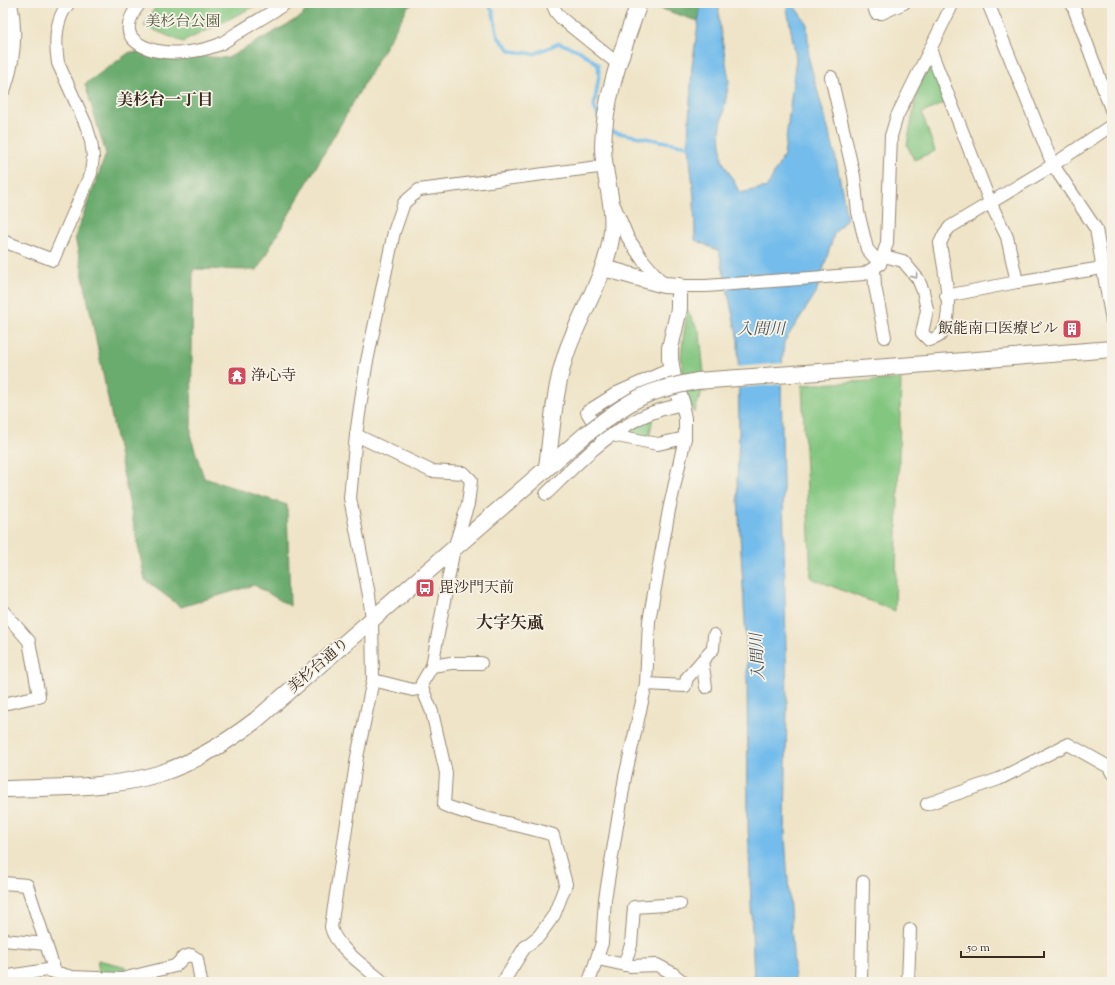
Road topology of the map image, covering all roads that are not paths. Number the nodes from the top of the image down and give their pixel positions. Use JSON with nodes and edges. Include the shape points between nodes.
{"nodes":[{"id":1,"x":9,"y":3,"type":"edge"},
{"id":2,"x":69,"y":3,"type":"edge"},
{"id":3,"x":140,"y":3,"type":"edge"},
{"id":4,"x":286,"y":3,"type":"edge"},
{"id":5,"x":552,"y":3,"type":"edge"},
{"id":6,"x":639,"y":3,"type":"edge"},
{"id":7,"x":873,"y":3,"type":"edge"},
{"id":8,"x":904,"y":3,"type":"edge"},
{"id":9,"x":952,"y":3,"type":"edge"},
{"id":10,"x":988,"y":3,"type":"edge"},
{"id":11,"x":1072,"y":3,"type":"edge"},
{"id":12,"x":930,"y":49,"type":"junction"},
{"id":13,"x":618,"y":64,"type":"junction"},
{"id":14,"x":831,"y":78,"type":"dead end"},
{"id":15,"x":3,"y":88,"type":"edge"},
{"id":16,"x":1112,"y":112,"type":"edge"},
{"id":17,"x":1112,"y":125,"type":"edge"},
{"id":18,"x":1053,"y":165,"type":"junction"},
{"id":19,"x":606,"y":166,"type":"junction"},
{"id":20,"x":612,"y":202,"type":"junction"},
{"id":21,"x":990,"y":202,"type":"junction"},
{"id":22,"x":3,"y":241,"type":"edge"},
{"id":23,"x":875,"y":266,"type":"junction"},
{"id":24,"x":604,"y":268,"type":"junction"},
{"id":25,"x":1102,"y":268,"type":"junction"},
{"id":26,"x":1017,"y":282,"type":"junction"},
{"id":27,"x":672,"y":285,"type":"junction"},
{"id":28,"x":946,"y":296,"type":"junction"},
{"id":29,"x":1112,"y":321,"type":"edge"},
{"id":30,"x":885,"y":337,"type":"dead end"},
{"id":31,"x":1112,"y":350,"type":"edge"},
{"id":32,"x":671,"y":369,"type":"junction"},
{"id":33,"x":682,"y":404,"type":"junction"},
{"id":34,"x":356,"y":436,"type":"junction"},
{"id":35,"x":608,"y":438,"type":"junction"},
{"id":36,"x":685,"y":438,"type":"junction"},
{"id":37,"x":547,"y":467,"type":"junction"},
{"id":38,"x":546,"y":494,"type":"dead end"},
{"id":39,"x":454,"y":548,"type":"junction"},
{"id":40,"x":3,"y":611,"type":"edge"},
{"id":41,"x":372,"y":619,"type":"junction"},
{"id":42,"x":714,"y":635,"type":"dead end"},
{"id":43,"x":702,"y":661,"type":"junction"},
{"id":44,"x":481,"y":663,"type":"dead end"},
{"id":45,"x":432,"y":666,"type":"junction"},
{"id":46,"x":374,"y":680,"type":"junction"},
{"id":47,"x":646,"y":684,"type":"junction"},
{"id":48,"x":706,"y":687,"type":"dead end"},
{"id":49,"x":422,"y":688,"type":"junction"},
{"id":50,"x":3,"y":704,"type":"edge"},
{"id":51,"x":1112,"y":773,"type":"edge"},
{"id":52,"x":3,"y":789,"type":"edge"},
{"id":53,"x":927,"y":804,"type":"dead end"},
{"id":54,"x":863,"y":882,"type":"dead end"},
{"id":55,"x":3,"y":883,"type":"edge"},
{"id":56,"x":680,"y":904,"type":"dead end"},
{"id":57,"x":910,"y":930,"type":"dead end"},
{"id":58,"x":3,"y":940,"type":"edge"},
{"id":59,"x":46,"y":944,"type":"junction"},
{"id":60,"x":598,"y":958,"type":"junction"},
{"id":61,"x":624,"y":965,"type":"junction"},
{"id":62,"x":55,"y":972,"type":"junction"},
{"id":63,"x":3,"y":977,"type":"edge"},
{"id":64,"x":201,"y":982,"type":"edge"},
{"id":65,"x":383,"y":982,"type":"edge"},
{"id":66,"x":503,"y":982,"type":"edge"},
{"id":67,"x":589,"y":982,"type":"edge"},
{"id":68,"x":683,"y":982,"type":"edge"},
{"id":69,"x":862,"y":982,"type":"edge"},
{"id":70,"x":908,"y":982,"type":"edge"}],
"edges":[{"from":1,"to":15,"type":"street","via":[[12,48]]},
{"from":2,"to":22,"type":"street","via":[[60,19],[56,51],[58,63],[91,141],[91,173],[53,260]]},
{"from":3,"to":4,"type":"street","via":[[132,14],[129,26],[132,37],[145,48],[162,52],[194,50],[218,44]]},
{"from":5,"to":13,"type":"street","via":[[562,18]]},
{"from":6,"to":13,"type":"street"},
{"from":7,"to":8,"type":"street","via":[[876,13],[882,13]]},
{"from":9,"to":12,"type":"street"},
{"from":10,"to":18,"type":"street"},
{"from":11,"to":16,"type":"street"},
{"from":12,"to":21,"type":"street"},
{"from":12,"to":23,"type":"street","via":[[897,116],[891,136],[887,243]]},
{"from":13,"to":19,"type":"street","via":[[606,117],[603,147]]},
{"from":14,"to":23,"type":"street","via":[[854,176],[858,212],[867,249]]},
{"from":17,"to":18,"type":"street"},
{"from":18,"to":21,"type":"street"},
{"from":18,"to":25,"type":"street","via":[[1096,229]]},
{"from":19,"to":20,"type":"street"},
{"from":19,"to":34,"type":"street","via":[[419,190],[408,199],[400,210],[394,232],[366,366]]},
{"from":20,"to":24,"type":"street","via":[[612,238]]},
{"from":20,"to":27,"type":"street","via":[[628,238],[642,258]]},
{"from":21,"to":26,"type":"street","via":[[1006,237]]},
{"from":21,"to":28,"type":"street","via":[[944,233],[940,243]]},
{"from":23,"to":27,"type":"street","via":[[706,286]]},
{"from":23,"to":28,"type":"street","one_way":true,"via":[[905,263],[918,279],[927,310],[922,333],[929,340],[942,334],[946,324]]},
{"from":23,"to":30,"type":"street","via":[[875,286]]},
{"from":24,"to":27,"type":"street"},
{"from":24,"to":37,"type":"street","via":[[574,334],[563,366]]},
{"from":25,"to":26,"type":"street"},
{"from":25,"to":29,"type":"street"},
{"from":26,"to":28,"type":"street"},
{"from":27,"to":32,"type":"street","via":[[679,309],[670,348]]},
{"from":31,"to":37,"type":"street","name":"美杉台通り","bridge":true,"via":[[697,381],[667,387],[641,397],[617,411]]},
{"from":32,"to":33,"type":"street"},
{"from":32,"to":35,"type":"street","via":[[617,393],[587,412]]},
{"from":33,"to":35,"type":"street","via":[[636,420]]},
{"from":33,"to":36,"type":"street"},
{"from":34,"to":39,"type":"street","via":[[431,471],[464,473],[471,480],[468,504]]},
{"from":34,"to":41,"type":"street","via":[[350,498]]},
{"from":35,"to":36,"type":"street","via":[[658,444]]},
{"from":35,"to":38,"type":"street"},
{"from":36,"to":47,"type":"street","via":[[669,510],[650,621]]},
{"from":37,"to":39,"type":"street","name":"美杉台通り"},
{"from":39,"to":41,"type":"street","name":"美杉台通り"},
{"from":39,"to":45,"type":"street"},
{"from":40,"to":50,"type":"street","via":[[29,641],[39,696]]},
{"from":41,"to":46,"type":"street"},
{"from":41,"to":52,"type":"street","name":"美杉台通り","via":[[239,733],[182,765],[122,782]]},
{"from":42,"to":43,"type":"street","via":[[713,649]]},
{"from":43,"to":47,"type":"street","via":[[687,678],[685,686]]},
{"from":43,"to":48,"type":"street"},
{"from":44,"to":45,"type":"street"},
{"from":45,"to":49,"type":"street","via":[[422,683]]},
{"from":46,"to":49,"type":"street","via":[[413,690]]},
{"from":46,"to":65,"type":"street","via":[[357,757],[331,927],[332,935],[338,943]]},
{"from":47,"to":60,"type":"street","via":[[625,777]]},
{"from":49,"to":66,"type":"street","via":[[432,712],[446,773],[444,805],[464,813],[553,835],[555,840],[566,884],[554,915],[539,936],[525,947]]},
{"from":51,"to":53,"type":"street","via":[[1109,768],[1068,744],[999,779]]},
{"from":54,"to":69,"type":"street"},
{"from":55,"to":59,"type":"street","via":[[27,885]]},
{"from":56,"to":61,"type":"street","via":[[634,907],[631,945]]},
{"from":57,"to":70,"type":"street"},
{"from":58,"to":59,"type":"street"},
{"from":59,"to":62,"type":"street"},
{"from":60,"to":61,"type":"street"},
{"from":60,"to":67,"type":"street"},
{"from":61,"to":68,"type":"street","via":[[657,965]]},
{"from":62,"to":63,"type":"street","via":[[47,970]]},
{"from":62,"to":64,"type":"street","via":[[72,977],[122,979],[175,966],[191,955],[197,959]]}]}
